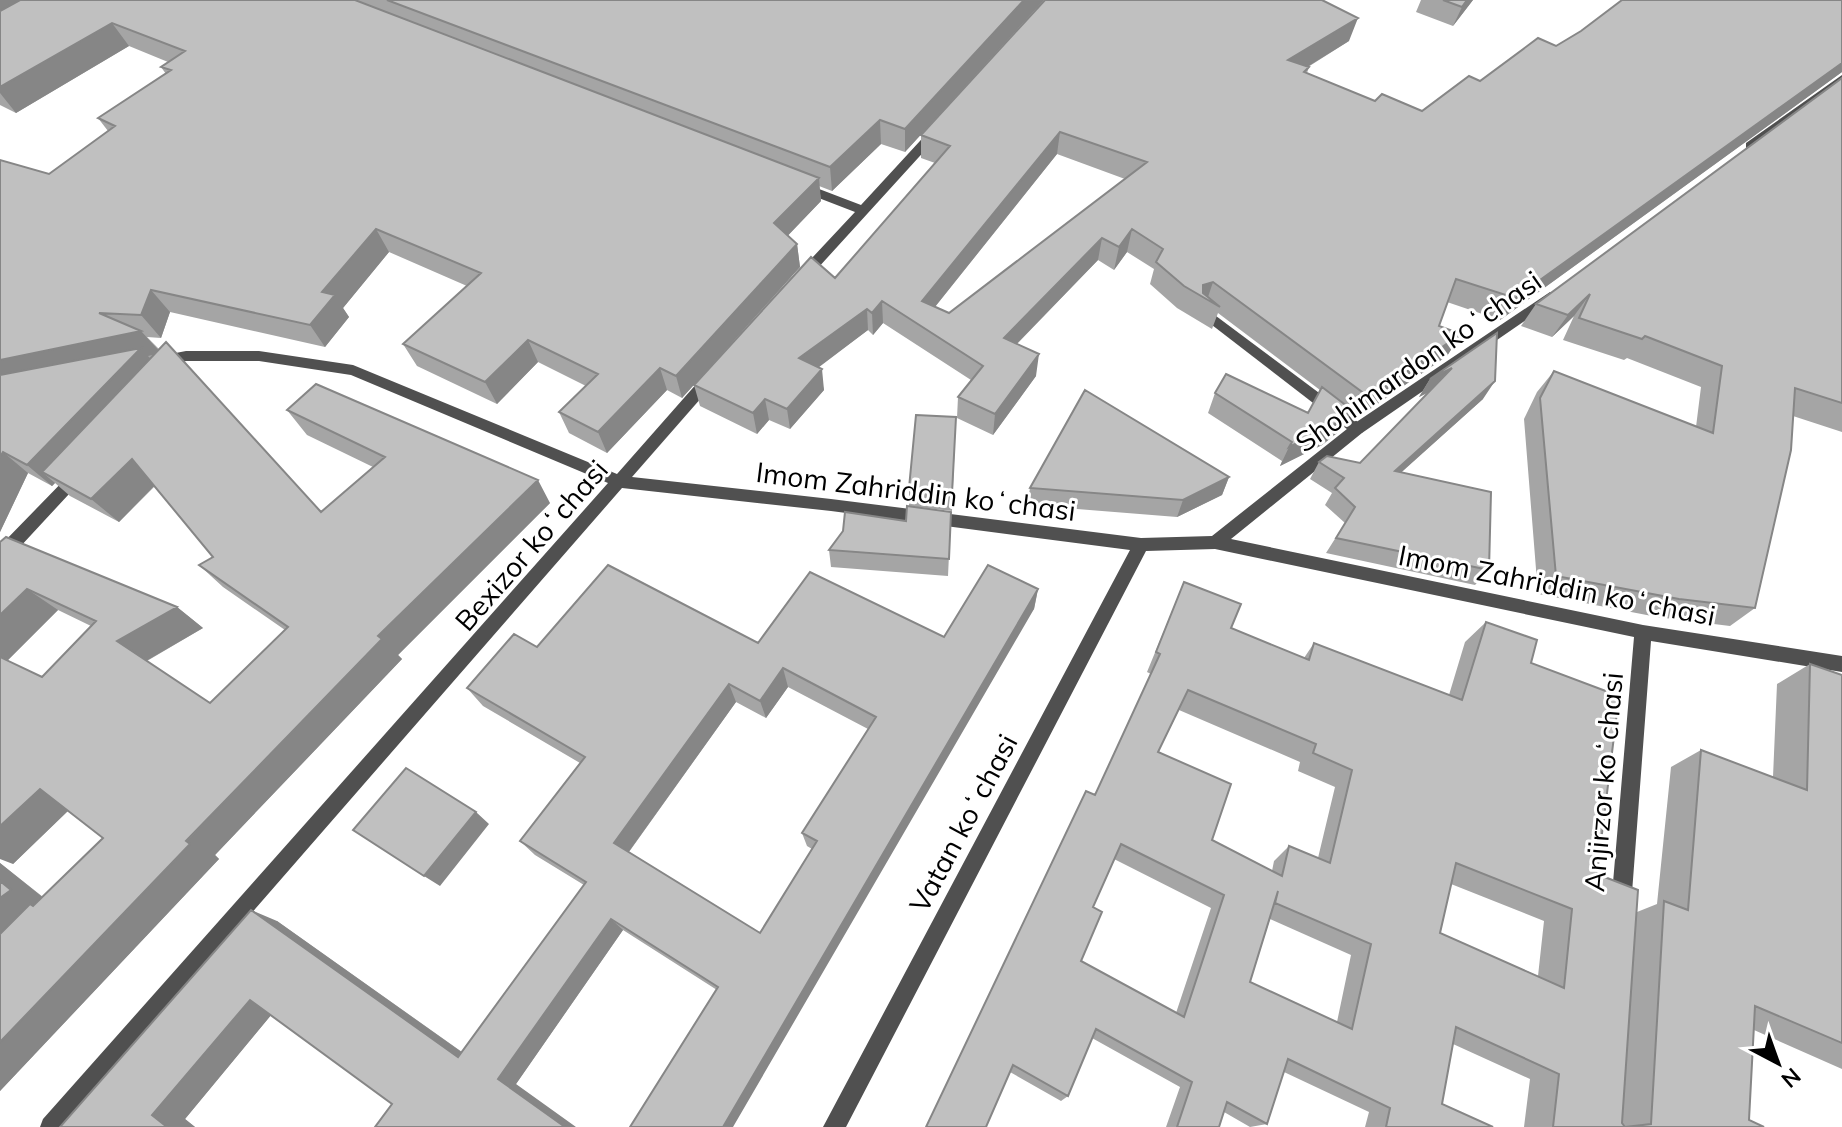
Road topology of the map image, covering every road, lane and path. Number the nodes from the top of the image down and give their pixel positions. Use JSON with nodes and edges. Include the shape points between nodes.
{"nodes":[{"id":1,"x":1842,"y":78,"type":"edge"},
{"id":2,"x":948,"y":117,"type":"edge"},
{"id":3,"x":1735,"y":157,"type":"edge"},
{"id":4,"x":790,"y":182,"type":"edge"},
{"id":5,"x":863,"y":210,"type":"junction"},
{"id":6,"x":1560,"y":289,"type":"edge"},
{"id":7,"x":790,"y":291,"type":"edge"},
{"id":8,"x":1204,"y":312,"type":"edge"},
{"id":9,"x":186,"y":356,"type":"junction"},
{"id":10,"x":727,"y":360,"type":"edge"},
{"id":11,"x":139,"y":365,"type":"edge"},
{"id":12,"x":164,"y":379,"type":"edge"},
{"id":13,"x":1357,"y":429,"type":"junction"},
{"id":14,"x":89,"y":462,"type":"edge"},
{"id":15,"x":621,"y":482,"type":"junction"},
{"id":16,"x":1215,"y":542,"type":"junction"},
{"id":17,"x":1141,"y":545,"type":"junction"},
{"id":18,"x":0,"y":557,"type":"edge"},
{"id":19,"x":1643,"y":632,"type":"junction"},
{"id":20,"x":1842,"y":664,"type":"edge"},
{"id":21,"x":1619,"y":926,"type":"edge"},
{"id":22,"x":51,"y":1127,"type":"edge"},
{"id":23,"x":834,"y":1127,"type":"edge"}],
"edges":[{"from":1,"to":3,"type":"street"},
{"from":2,"to":5,"type":"street"},
{"from":4,"to":5,"type":"street"},
{"from":5,"to":7,"type":"street"},
{"from":6,"to":13,"type":"street","name":"Shohimardon koʻchasi"},
{"from":8,"to":13,"type":"street"},
{"from":9,"to":11,"type":"street","name":"Imom Zahriddin koʻchasi"},
{"from":9,"to":12,"type":"street"},
{"from":9,"to":15,"type":"street","name":"Imom Zahriddin koʻchasi","via":[[259,356],[353,370]]},
{"from":10,"to":15,"type":"street","name":"Bexizor koʻchasi"},
{"from":13,"to":16,"type":"street","name":"Shohimardon koʻchasi"},
{"from":14,"to":18,"type":"street"},
{"from":15,"to":17,"type":"street","name":"Imom Zahriddin koʻchasi"},
{"from":15,"to":22,"type":"street","name":"Bexizor koʻchasi"},
{"from":16,"to":17,"type":"street","name":"Imom Zahriddin koʻchasi"},
{"from":16,"to":19,"type":"street","name":"Imom Zahriddin koʻchasi"},
{"from":17,"to":23,"type":"street","name":"Vatan koʻchasi"},
{"from":19,"to":20,"type":"street","name":"Imom Zahriddin koʻchasi"},
{"from":19,"to":21,"type":"street","name":"Anjirzor koʻchasi"}]}
